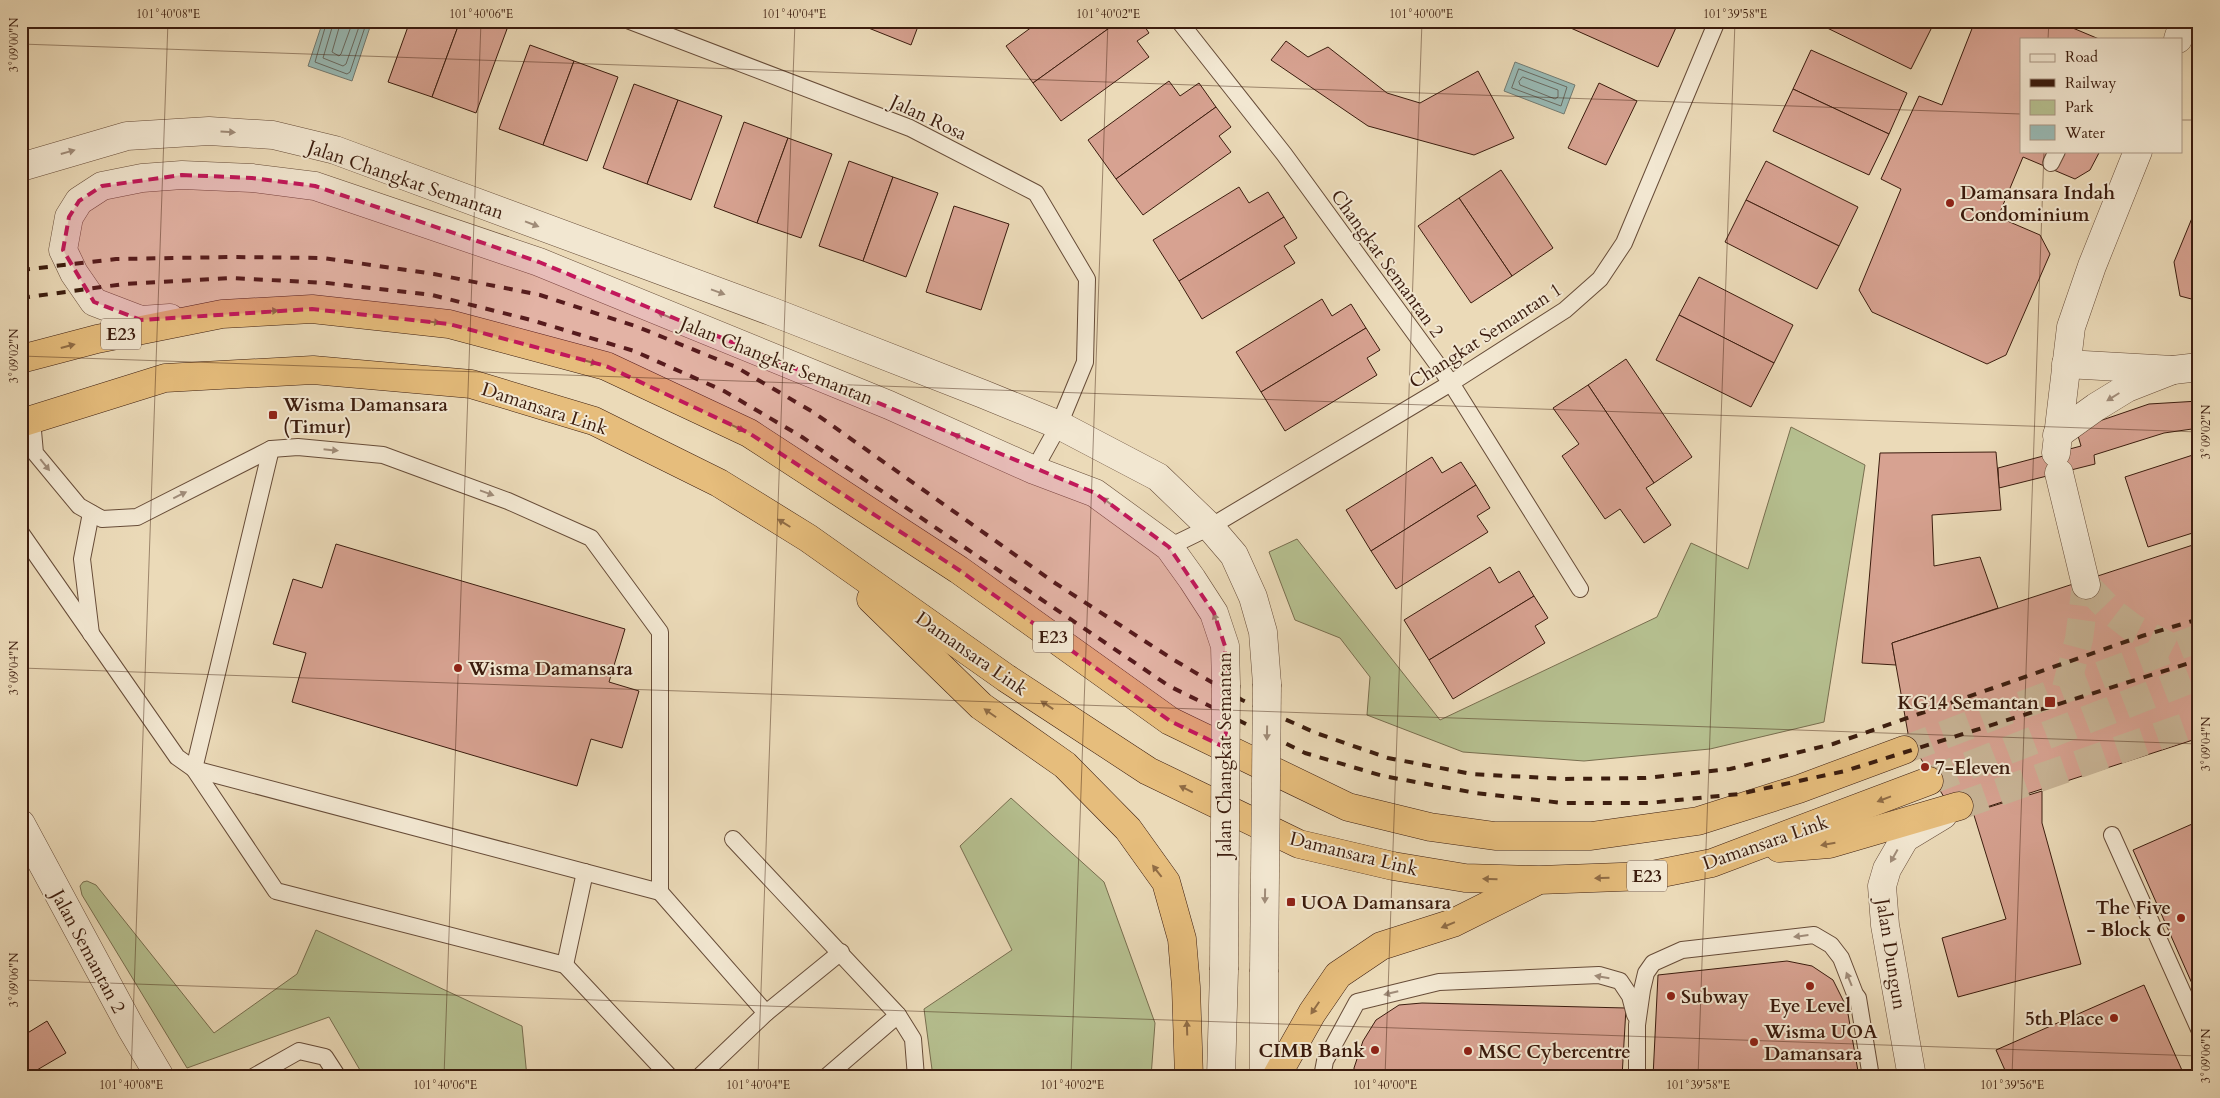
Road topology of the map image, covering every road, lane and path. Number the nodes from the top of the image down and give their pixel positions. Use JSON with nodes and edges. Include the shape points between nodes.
{"nodes":[{"id":1,"x":630,"y":21,"type":"edge"},
{"id":2,"x":1179,"y":21,"type":"edge"},
{"id":3,"x":1717,"y":21,"type":"edge"},
{"id":4,"x":2184,"y":21,"type":"edge"},
{"id":5,"x":2178,"y":38,"type":"edge"},
{"id":6,"x":2138,"y":152,"type":"edge"},
{"id":7,"x":21,"y":167,"type":"edge"},
{"id":8,"x":222,"y":314,"type":"junction"},
{"id":9,"x":21,"y":359,"type":"edge"},
{"id":10,"x":2066,"y":364,"type":"junction"},
{"id":11,"x":2186,"y":368,"type":"edge"},
{"id":12,"x":1450,"y":383,"type":"junction"},
{"id":13,"x":27,"y":422,"type":"edge"},
{"id":14,"x":1059,"y":425,"type":"junction"},
{"id":15,"x":271,"y":449,"type":"junction"},
{"id":16,"x":2057,"y":454,"type":"junction"},
{"id":17,"x":1034,"y":470,"type":"junction"},
{"id":18,"x":91,"y":513,"type":"junction"},
{"id":19,"x":1210,"y":527,"type":"junction"},
{"id":20,"x":21,"y":533,"type":"edge"},
{"id":21,"x":808,"y":538,"type":"junction"},
{"id":22,"x":1169,"y":547,"type":"junction"},
{"id":23,"x":2086,"y":584,"type":"dead end"},
{"id":24,"x":1580,"y":589,"type":"dead end"},
{"id":25,"x":92,"y":636,"type":"junction"},
{"id":26,"x":1904,"y":750,"type":"tunnel mouth"},
{"id":27,"x":194,"y":769,"type":"junction"},
{"id":28,"x":1929,"y":781,"type":"tunnel mouth"},
{"id":29,"x":1959,"y":806,"type":"joint"},
{"id":30,"x":21,"y":824,"type":"edge"},
{"id":31,"x":2112,"y":835,"type":"dead end"},
{"id":32,"x":733,"y":839,"type":"dead end"},
{"id":33,"x":1752,"y":850,"type":"junction"},
{"id":34,"x":585,"y":872,"type":"junction"},
{"id":35,"x":1539,"y":880,"type":"junction"},
{"id":36,"x":660,"y":892,"type":"junction"},
{"id":37,"x":841,"y":952,"type":"junction"},
{"id":38,"x":565,"y":965,"type":"junction"},
{"id":39,"x":2194,"y":1007,"type":"edge"},
{"id":40,"x":766,"y":1013,"type":"junction"},
{"id":41,"x":898,"y":1014,"type":"junction"},
{"id":42,"x":1638,"y":1025,"type":"junction"},
{"id":43,"x":2199,"y":1029,"type":"edge"},
{"id":44,"x":258,"y":1076,"type":"edge"},
{"id":45,"x":160,"y":1077,"type":"edge"},
{"id":46,"x":338,"y":1077,"type":"edge"},
{"id":47,"x":670,"y":1077,"type":"edge"},
{"id":48,"x":699,"y":1077,"type":"edge"},
{"id":49,"x":826,"y":1077,"type":"edge"},
{"id":50,"x":916,"y":1077,"type":"edge"},
{"id":51,"x":1189,"y":1077,"type":"edge"},
{"id":52,"x":1221,"y":1077,"type":"edge"},
{"id":53,"x":1264,"y":1077,"type":"edge"},
{"id":54,"x":1276,"y":1077,"type":"edge"},
{"id":55,"x":1322,"y":1077,"type":"edge"},
{"id":56,"x":1637,"y":1077,"type":"edge"},
{"id":57,"x":1871,"y":1077,"type":"edge"},
{"id":58,"x":1912,"y":1077,"type":"edge"}],
"edges":[{"from":1,"to":14,"type":"lane","name":"Jalan Rosa","via":[[910,128],[1036,192],[1087,278],[1085,362]]},
{"from":2,"to":12,"type":"lane","name":"Changkat Semantan 2","via":[[1284,154]]},
{"from":3,"to":12,"type":"lane","name":"Changkat Semantan 1","via":[[1624,243],[1600,279],[1565,310]]},
{"from":4,"to":5,"type":"street"},
{"from":6,"to":10,"type":"street","via":[[2071,327]]},
{"from":7,"to":14,"type":"street","name":"Jalan Changkat Semantan","one_way":true,"via":[[127,136],[145,134],[209,131],[273,135],[335,150],[782,316]]},
{"from":9,"to":8,"type":"highway","name":"Damansara Link","number":"E23","one_way":true,"via":[[97,339]]},
{"from":17,"to":8,"type":"street","name":"Jalan Changkat Semantan","one_way":true,"via":[[889,405],[539,262],[315,186],[182,174],[102,186],[79,201],[69,217],[63,250],[74,274],[94,302],[141,320]]},
{"from":8,"to":26,"type":"highway","name":"Damansara Link","number":"E23","one_way":true,"via":[[312,309],[449,324],[606,366],[749,433],[959,570],[1170,721],[1348,807],[1430,826],[1494,836],[1591,836],[1698,821],[1799,790]]},
{"from":10,"to":11,"type":"street"},
{"from":10,"to":16,"type":"street"},
{"from":11,"to":16,"type":"street","one_way":true,"via":[[2127,388],[2096,408]]},
{"from":12,"to":19,"type":"lane","name":"Changkat Semantan 1"},
{"from":12,"to":24,"type":"lane","name":"Changkat Semantan 2"},
{"from":13,"to":18,"type":"lane","one_way":true,"via":[[35,453],[79,506]]},
{"from":21,"to":13,"type":"highway","name":"Damansara Link","number":"E23","one_way":true,"via":[[719,483],[594,421],[471,384],[313,370],[165,378]]},
{"from":14,"to":17,"type":"lane"},
{"from":14,"to":19,"type":"street","name":"Jalan Changkat Semantan","via":[[1158,477]]},
{"from":18,"to":15,"type":"lane","one_way":true,"via":[[102,519],[137,517]]},
{"from":15,"to":27,"type":"lane"},
{"from":15,"to":36,"type":"lane","one_way":true,"via":[[298,447],[383,455],[508,501],[592,538],[660,632]]},
{"from":16,"to":23,"type":"street"},
{"from":22,"to":17,"type":"street","name":"Jalan Changkat Semantan","one_way":true,"via":[[1095,493]]},
{"from":18,"to":25,"type":"lane","via":[[82,560]]},
{"from":19,"to":22,"type":"lane","name":"Changkat Semantan 1"},
{"from":19,"to":53,"type":"street","name":"Jalan Changkat Semantan","one_way":true,"bridge":true,"via":[[1234,555],[1253,597],[1263,632],[1267,684]]},
{"from":20,"to":25,"type":"lane"},
{"from":35,"to":21,"type":"highway","name":"Damansara Link","number":"E23","one_way":true,"via":[[1465,878],[1393,866],[1299,844],[1148,771],[1006,678]]},
{"from":51,"to":21,"type":"highway","one_way":true,"via":[[1182,938],[1166,882],[1128,829],[1065,765],[981,706]]},
{"from":52,"to":22,"type":"street","name":"Jalan Changkat Semantan","one_way":true,"bridge":true,"via":[[1225,646],[1214,613]]},
{"from":25,"to":27,"type":"lane","via":[[177,757]]},
{"from":27,"to":34,"type":"lane"},
{"from":27,"to":38,"type":"lane","via":[[276,891]]},
{"from":28,"to":33,"type":"highway","name":"Damansara Link","number":"E23","one_way":true},
{"from":29,"to":33,"type":"highway","number":"E23","one_way":true,"via":[[1829,844]]},
{"from":29,"to":58,"type":"street","name":"Jalan Dungun","one_way":true,"via":[[1905,838],[1887,869],[1882,886],[1885,925]]},
{"from":30,"to":45,"type":"street","name":"Jalan Semantan 2"},
{"from":31,"to":39,"type":"lane"},
{"from":32,"to":37,"type":"lane"},
{"from":33,"to":35,"type":"highway","name":"Damansara Link","number":"E23","one_way":true,"via":[[1712,863],[1647,876]]},
{"from":34,"to":36,"type":"lane"},
{"from":34,"to":38,"type":"lane"},
{"from":35,"to":54,"type":"highway","one_way":true,"via":[[1453,923],[1381,946],[1338,975]]},
{"from":36,"to":40,"type":"lane"},
{"from":37,"to":40,"type":"lane"},
{"from":37,"to":41,"type":"lane"},
{"from":38,"to":47,"type":"lane"},
{"from":39,"to":43,"type":"lane"},
{"from":40,"to":48,"type":"lane"},
{"from":41,"to":49,"type":"lane"},
{"from":41,"to":50,"type":"lane","via":[[912,1039]]},
{"from":42,"to":55,"type":"lane","one_way":true,"via":[[1630,996],[1620,981],[1598,975],[1439,982],[1357,1002],[1325,1061]]},
{"from":42,"to":56,"type":"lane"},
{"from":57,"to":42,"type":"lane","one_way":true,"via":[[1858,998],[1832,945],[1814,935],[1682,950],[1652,963],[1646,973]]},
{"from":44,"to":46,"type":"lane","via":[[299,1051],[325,1057]]}]}
